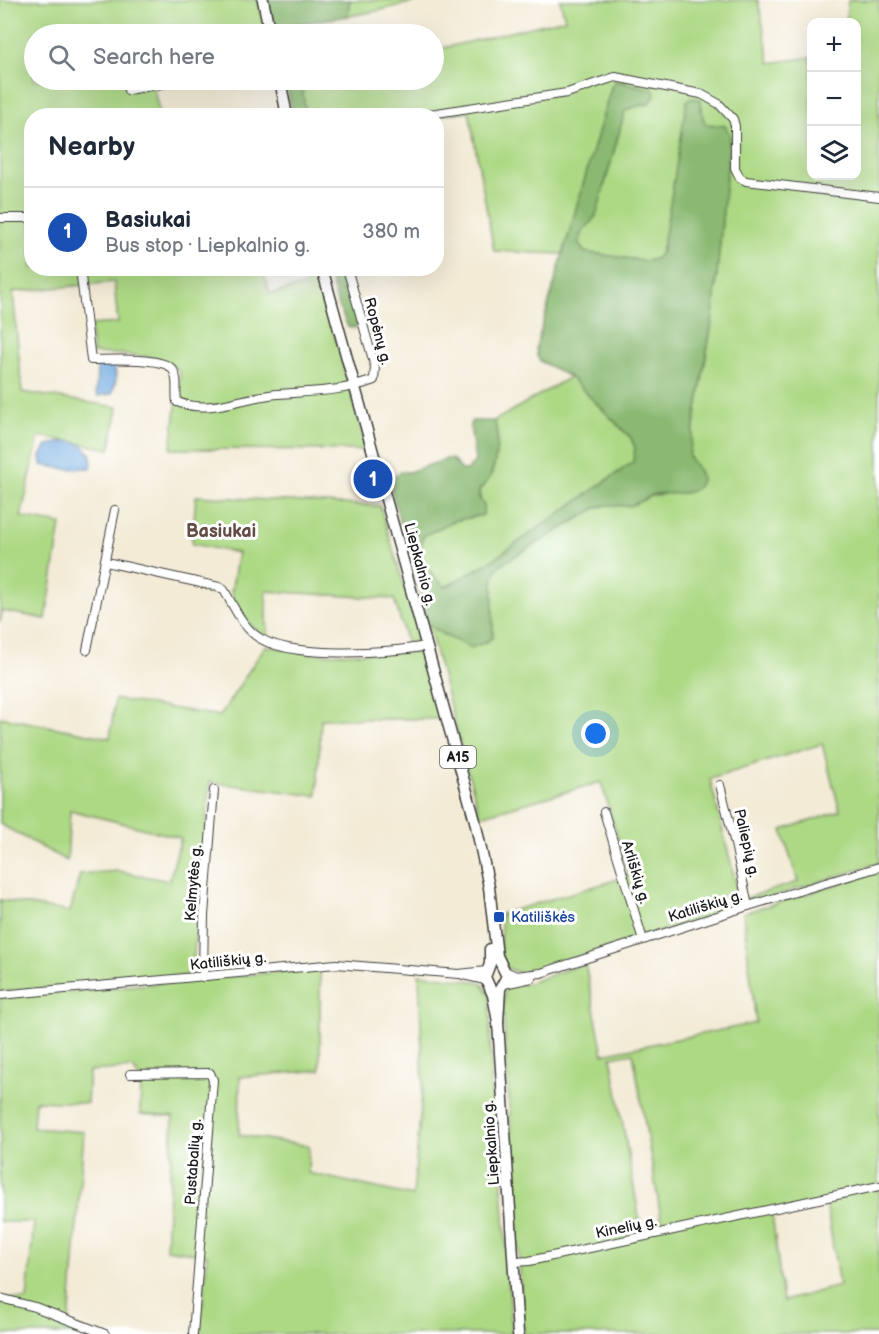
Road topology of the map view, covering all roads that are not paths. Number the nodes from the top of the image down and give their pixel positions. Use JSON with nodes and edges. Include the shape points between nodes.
{"nodes":[{"id":1,"x":263,"y":0,"type":"edge"},
{"id":2,"x":268,"y":24,"type":"edge"},
{"id":3,"x":282,"y":90,"type":"edge"},
{"id":4,"x":285,"y":108,"type":"edge"},
{"id":5,"x":444,"y":112,"type":"edge"},
{"id":6,"x":879,"y":196,"type":"edge"},
{"id":7,"x":0,"y":218,"type":"edge"},
{"id":8,"x":24,"y":218,"type":"edge"},
{"id":9,"x":81,"y":276,"type":"edge"},
{"id":10,"x":324,"y":276,"type":"edge"},
{"id":11,"x":349,"y":276,"type":"edge"},
{"id":12,"x":355,"y":387,"type":"junction"},
{"id":13,"x":115,"y":510,"type":"dead end"},
{"id":14,"x":106,"y":562,"type":"junction"},
{"id":15,"x":427,"y":646,"type":"junction"},
{"id":16,"x":87,"y":650,"type":"dead end"},
{"id":17,"x":720,"y":785,"type":"dead end"},
{"id":18,"x":214,"y":790,"type":"dead end"},
{"id":19,"x":604,"y":812,"type":"dead end"},
{"id":20,"x":879,"y":867,"type":"edge"},
{"id":21,"x":748,"y":906,"type":"junction"},
{"id":22,"x":643,"y":940,"type":"junction"},
{"id":23,"x":541,"y":973,"type":"junction"},
{"id":24,"x":495,"y":976,"type":"junction"},
{"id":25,"x":202,"y":977,"type":"junction"},
{"id":26,"x":0,"y":995,"type":"edge"},
{"id":27,"x":130,"y":1074,"type":"dead end"},
{"id":28,"x":879,"y":1186,"type":"edge"},
{"id":29,"x":514,"y":1262,"type":"junction"},
{"id":30,"x":0,"y":1298,"type":"edge"},
{"id":31,"x":105,"y":1334,"type":"edge"},
{"id":32,"x":193,"y":1334,"type":"edge"},
{"id":33,"x":518,"y":1334,"type":"edge"}],
"edges":[{"from":1,"to":2,"type":"highway"},
{"from":3,"to":4,"type":"highway"},
{"from":5,"to":6,"type":"street","via":[[567,93],[615,78],[700,94],[719,104],[733,119],[735,168],[746,182]]},
{"from":7,"to":8,"type":"street"},
{"from":9,"to":12,"type":"street","via":[[91,360],[164,363],[174,370],[177,402],[218,406],[256,397]]},
{"from":10,"to":12,"type":"highway","name":"Liepkalnio g.","number":"A15"},
{"from":11,"to":12,"type":"street","name":"Ropėnų g.","via":[[376,374],[374,380]]},
{"from":12,"to":15,"type":"highway","name":"Liepkalnio g.","number":"A15"},
{"from":13,"to":14,"type":"street"},
{"from":14,"to":15,"type":"street","via":[[219,587],[246,627],[270,644],[353,652]]},
{"from":14,"to":16,"type":"street"},
{"from":15,"to":24,"type":"highway","name":"Liepkalnio g.","number":"A15","via":[[489,887]]},
{"from":17,"to":21,"type":"street","name":"Paliepių g."},
{"from":18,"to":25,"type":"street","name":"Kelmytės g."},
{"from":19,"to":22,"type":"street","name":"Arliškių g."},
{"from":20,"to":21,"type":"street","name":"Katiliškių g."},
{"from":21,"to":22,"type":"street","name":"Katiliškių g."},
{"from":22,"to":23,"type":"street","name":"Katiliškių g."},
{"from":23,"to":24,"type":"street","name":"Katiliškių g."},
{"from":23,"to":24,"type":"street","name":"Katiliškių g.","via":[[530,979]]},
{"from":24,"to":25,"type":"street","name":"Katiliškių g.","via":[[336,964]]},
{"from":24,"to":29,"type":"highway","name":"Liepkalnio g.","number":"A15"},
{"from":25,"to":26,"type":"street","name":"Katiliškių g."},
{"from":27,"to":32,"type":"street","name":"Pustabalių g.","via":[[210,1073],[213,1080]]},
{"from":28,"to":29,"type":"street","name":"Kinelių g."},
{"from":29,"to":33,"type":"highway","number":"A15"},
{"from":30,"to":31,"type":"street"}]}
